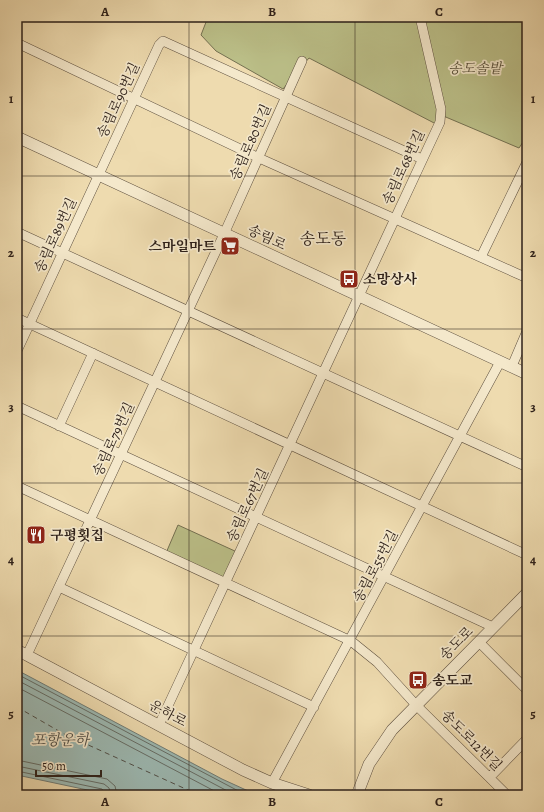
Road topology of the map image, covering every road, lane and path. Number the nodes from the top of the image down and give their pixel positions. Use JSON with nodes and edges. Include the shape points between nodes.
{"nodes":[{"id":1,"x":420,"y":17,"type":"edge"},
{"id":2,"x":17,"y":44,"type":"edge"},
{"id":3,"x":302,"y":61,"type":"dead end"},
{"id":4,"x":286,"y":96,"type":"junction"},
{"id":5,"x":135,"y":98,"type":"junction"},
{"id":6,"x":17,"y":137,"type":"edge"},
{"id":7,"x":259,"y":158,"type":"junction"},
{"id":8,"x":422,"y":159,"type":"junction"},
{"id":9,"x":527,"y":162,"type":"edge"},
{"id":10,"x":98,"y":175,"type":"junction"},
{"id":11,"x":394,"y":218,"type":"junction"},
{"id":12,"x":17,"y":232,"type":"edge"},
{"id":13,"x":224,"y":234,"type":"junction"},
{"id":14,"x":62,"y":253,"type":"junction"},
{"id":15,"x":481,"y":257,"type":"junction"},
{"id":16,"x":527,"y":278,"type":"edge"},
{"id":17,"x":359,"y":296,"type":"junction"},
{"id":18,"x":188,"y":310,"type":"junction"},
{"id":19,"x":17,"y":318,"type":"edge"},
{"id":20,"x":30,"y":324,"type":"junction"},
{"id":21,"x":527,"y":331,"type":"edge"},
{"id":22,"x":17,"y":351,"type":"edge"},
{"id":23,"x":93,"y":353,"type":"junction"},
{"id":24,"x":500,"y":362,"type":"junction"},
{"id":25,"x":512,"y":366,"type":"junction"},
{"id":26,"x":323,"y":373,"type":"junction"},
{"id":27,"x":527,"y":374,"type":"edge"},
{"id":28,"x":154,"y":381,"type":"junction"},
{"id":29,"x":17,"y":406,"type":"edge"},
{"id":30,"x":59,"y":426,"type":"junction"},
{"id":31,"x":460,"y":436,"type":"junction"},
{"id":32,"x":290,"y":443,"type":"junction"},
{"id":33,"x":121,"y":455,"type":"junction"},
{"id":34,"x":527,"y":467,"type":"edge"},
{"id":35,"x":18,"y":487,"type":"edge"},
{"id":36,"x":424,"y":506,"type":"junction"},
{"id":37,"x":257,"y":518,"type":"junction"},
{"id":38,"x":91,"y":520,"type":"junction"},
{"id":39,"x":527,"y":555,"type":"edge"},
{"id":40,"x":385,"y":577,"type":"junction"},
{"id":41,"x":226,"y":584,"type":"junction"},
{"id":42,"x":59,"y":587,"type":"junction"},
{"id":43,"x":527,"y":593,"type":"edge"},
{"id":44,"x":493,"y":628,"type":"junction"},
{"id":45,"x":351,"y":641,"type":"junction"},
{"id":46,"x":479,"y":642,"type":"junction"},
{"id":47,"x":194,"y":651,"type":"junction"},
{"id":48,"x":22,"y":653,"type":"edge"},
{"id":49,"x":527,"y":690,"type":"edge"},
{"id":50,"x":416,"y":705,"type":"junction"},
{"id":51,"x":314,"y":706,"type":"junction"},
{"id":52,"x":159,"y":725,"type":"junction"},
{"id":53,"x":527,"y":739,"type":"edge"},
{"id":54,"x":490,"y":777,"type":"junction"},
{"id":55,"x":272,"y":783,"type":"junction"},
{"id":56,"x":309,"y":795,"type":"edge"},
{"id":57,"x":357,"y":795,"type":"edge"},
{"id":58,"x":507,"y":795,"type":"edge"}],
"edges":[{"from":1,"to":8,"type":"street","name":"송림로68번길","via":[[441,115]]},
{"from":2,"to":5,"type":"street"},
{"from":3,"to":4,"type":"street","name":"송림로80번길"},
{"from":4,"to":5,"type":"street","name":"송림로90번길","via":[[163,41]]},
{"from":4,"to":7,"type":"street","name":"송림로80번길"},
{"from":4,"to":8,"type":"street"},
{"from":5,"to":7,"type":"street"},
{"from":5,"to":10,"type":"street","name":"송림로90번길"},
{"from":6,"to":10,"type":"street","name":"송림로"},
{"from":7,"to":11,"type":"street"},
{"from":7,"to":13,"type":"street","name":"송림로80번길"},
{"from":8,"to":11,"type":"street","name":"송림로68번길"},
{"from":9,"to":15,"type":"street"},
{"from":10,"to":13,"type":"street","name":"송림로"},
{"from":10,"to":14,"type":"street","name":"송림로89번길"},
{"from":11,"to":15,"type":"street"},
{"from":11,"to":17,"type":"street","name":"송림로68번길"},
{"from":12,"to":14,"type":"street"},
{"from":13,"to":17,"type":"street","name":"송림로"},
{"from":13,"to":18,"type":"street","name":"송림로79번길"},
{"from":14,"to":18,"type":"street"},
{"from":14,"to":20,"type":"street","name":"송림로89번길"},
{"from":15,"to":16,"type":"street"},
{"from":17,"to":24,"type":"street","name":"송림로"},
{"from":17,"to":26,"type":"street","name":"송림로67번길"},
{"from":18,"to":26,"type":"street"},
{"from":18,"to":28,"type":"street","name":"송림로79번길"},
{"from":19,"to":20,"type":"street"},
{"from":20,"to":22,"type":"street","name":"송림로89번길"},
{"from":20,"to":23,"type":"street"},
{"from":21,"to":25,"type":"street"},
{"from":23,"to":28,"type":"street"},
{"from":23,"to":30,"type":"street"},
{"from":24,"to":25,"type":"street","name":"송림로"},
{"from":24,"to":31,"type":"street","name":"송림로55번길"},
{"from":25,"to":27,"type":"street","name":"송림로"},
{"from":26,"to":31,"type":"street"},
{"from":26,"to":32,"type":"street","name":"송림로67번길"},
{"from":28,"to":32,"type":"street"},
{"from":28,"to":33,"type":"street","name":"송림로79번길"},
{"from":29,"to":30,"type":"street"},
{"from":30,"to":33,"type":"street"},
{"from":31,"to":34,"type":"street"},
{"from":31,"to":36,"type":"street","name":"송림로55번길"},
{"from":32,"to":36,"type":"street"},
{"from":32,"to":37,"type":"street","name":"송림로67번길"},
{"from":33,"to":37,"type":"street"},
{"from":33,"to":38,"type":"street","name":"송림로79번길"},
{"from":35,"to":38,"type":"street","name":"송도로12번길"},
{"from":36,"to":39,"type":"street"},
{"from":36,"to":40,"type":"street","name":"송림로55번길"},
{"from":37,"to":40,"type":"street"},
{"from":37,"to":41,"type":"street","name":"송림로67번길"},
{"from":38,"to":41,"type":"street","name":"송도로12번길"},
{"from":38,"to":42,"type":"street","name":"송림로79번길"},
{"from":40,"to":44,"type":"street"},
{"from":40,"to":45,"type":"street","name":"송림로55번길"},
{"from":41,"to":45,"type":"street","name":"송도로12번길"},
{"from":41,"to":47,"type":"street","name":"송림로67번길"},
{"from":42,"to":47,"type":"street"},
{"from":42,"to":48,"type":"street","name":"송림로79번길"},
{"from":43,"to":44,"type":"street","name":"송도로"},
{"from":44,"to":46,"type":"street","name":"송도로"},
{"from":45,"to":50,"type":"street","name":"송도로12번길","via":[[377,662]]},
{"from":45,"to":51,"type":"street","name":"송림로55번길"},
{"from":46,"to":49,"type":"street"},
{"from":46,"to":50,"type":"street","name":"송도로"},
{"from":47,"to":51,"type":"street"},
{"from":47,"to":52,"type":"street","name":"송림로67번길"},
{"from":48,"to":52,"type":"street","name":"운하로"},
{"from":50,"to":54,"type":"street","name":"송도로12번길"},
{"from":50,"to":57,"type":"street","name":"송도로","via":[[392,730],[376,752]]},
{"from":51,"to":55,"type":"street","name":"송림로55번길"},
{"from":52,"to":55,"type":"street","name":"운하로","via":[[225,762]]},
{"from":53,"to":54,"type":"street"},
{"from":54,"to":58,"type":"street","name":"송도로12번길"},
{"from":55,"to":56,"type":"street","name":"운하로"}]}
